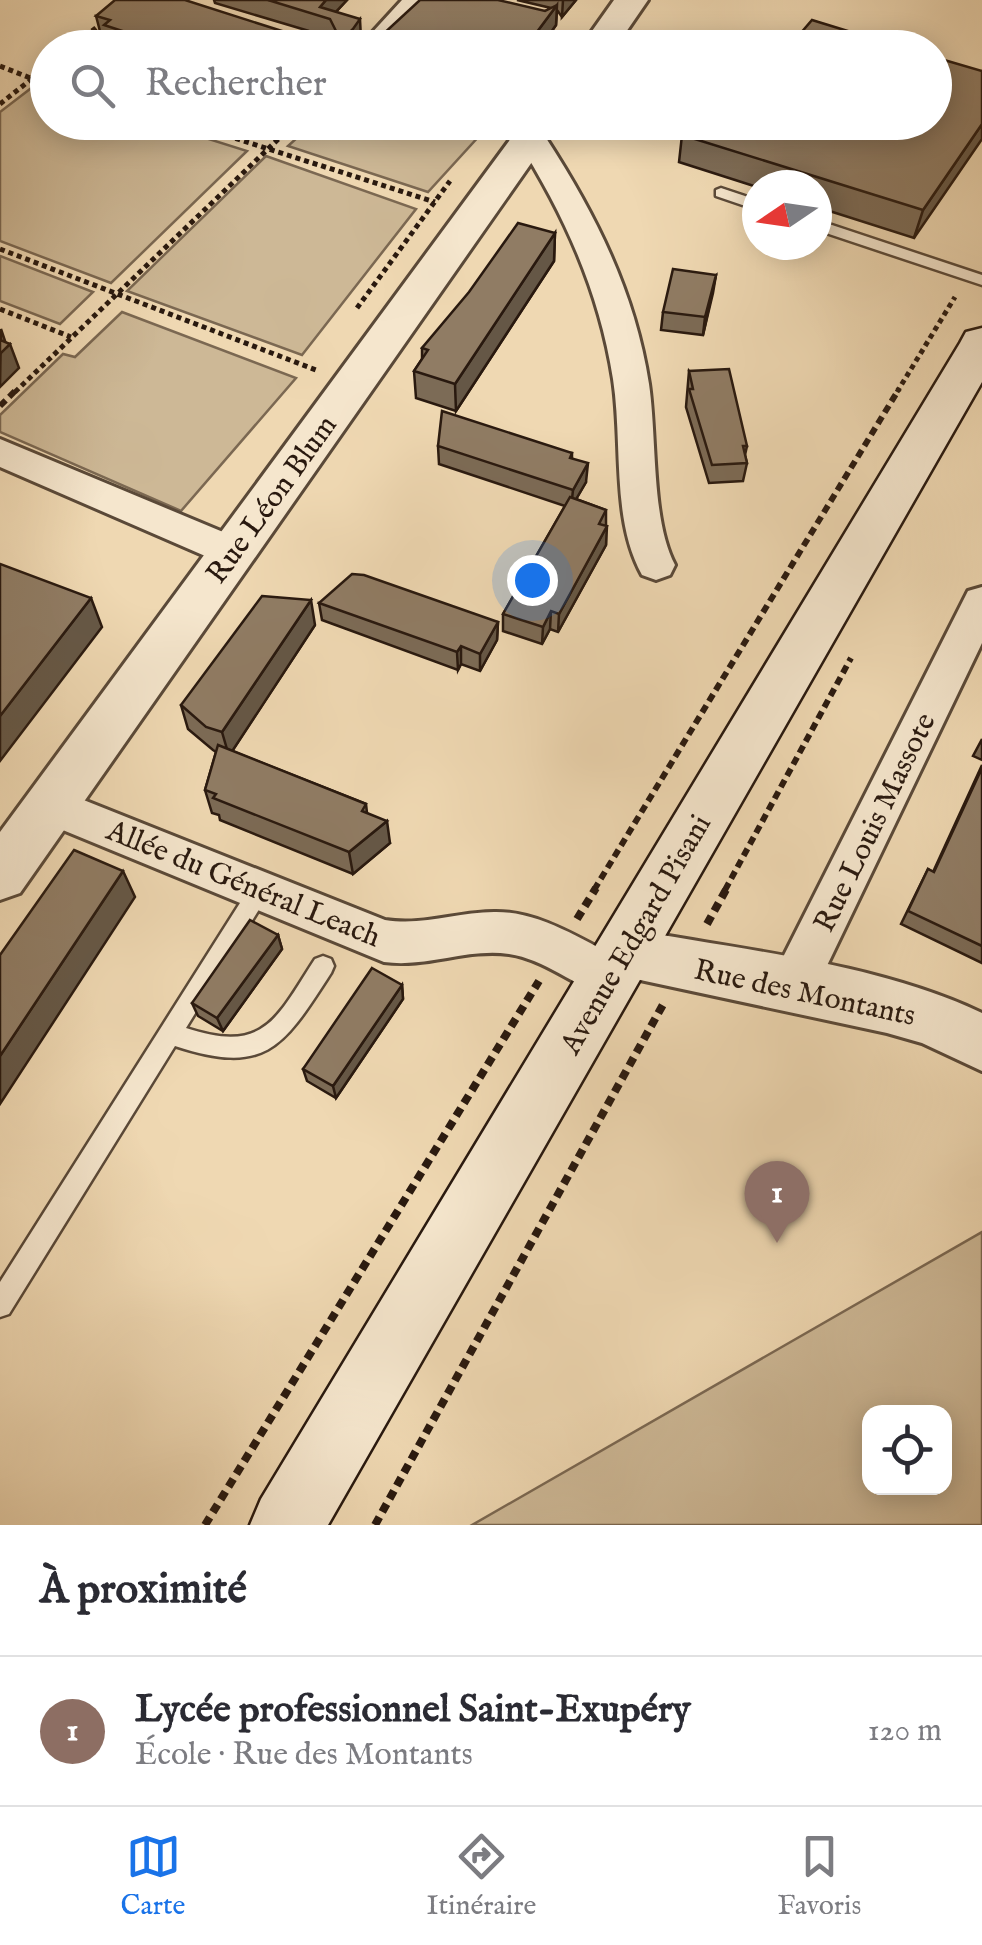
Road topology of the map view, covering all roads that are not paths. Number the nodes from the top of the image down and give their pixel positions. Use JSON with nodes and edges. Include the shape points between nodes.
{"nodes":[{"id":1,"x":424,"y":0,"type":"edge"},
{"id":2,"x":631,"y":0,"type":"edge"},
{"id":3,"x":389,"y":30,"type":"edge"},
{"id":4,"x":609,"y":30,"type":"edge"},
{"id":5,"x":530,"y":140,"type":"edge"},
{"id":6,"x":542,"y":140,"type":"edge"},
{"id":7,"x":721,"y":193,"type":"dead end"},
{"id":8,"x":742,"y":200,"type":"edge"},
{"id":9,"x":832,"y":230,"type":"edge"},
{"id":10,"x":975,"y":278,"type":"edge"},
{"id":11,"x":982,"y":343,"type":"edge"},
{"id":12,"x":0,"y":452,"type":"edge"},
{"id":13,"x":233,"y":552,"type":"junction"},
{"id":14,"x":656,"y":565,"type":"dead end"},
{"id":15,"x":982,"y":602,"type":"edge"},
{"id":16,"x":51,"y":806,"type":"junction"},
{"id":17,"x":0,"y":876,"type":"edge"},
{"id":18,"x":259,"y":891,"type":"junction"},
{"id":19,"x":616,"y":965,"type":"junction"},
{"id":20,"x":323,"y":966,"type":"dead end"},
{"id":21,"x":792,"y":988,"type":"junction"},
{"id":22,"x":170,"y":1034,"type":"junction"},
{"id":23,"x":982,"y":1043,"type":"edge"},
{"id":24,"x":0,"y":1305,"type":"edge"},
{"id":25,"x":287,"y":1525,"type":"edge"}],
"edges":[{"from":1,"to":3,"type":"street"},
{"from":2,"to":4,"type":"street"},
{"from":5,"to":13,"type":"street","name":"Rue Léon Blum"},
{"from":6,"to":14,"type":"street","via":[[618,306],[636,400],[645,546]]},
{"from":7,"to":8,"type":"lane"},
{"from":9,"to":10,"type":"lane"},
{"from":11,"to":19,"type":"main road","name":"Avenue Edgard Pisani"},
{"from":12,"to":13,"type":"street"},
{"from":13,"to":16,"type":"street","name":"Rue Léon Blum"},
{"from":15,"to":21,"type":"street","name":"Rue Louis Massote"},
{"from":16,"to":17,"type":"street","name":"Rue Léon Blum"},
{"from":16,"to":18,"type":"street","name":"Allée du Général Leach"},
{"from":18,"to":19,"type":"street","name":"Allée du Général Leach","via":[[412,947],[507,933]]},
{"from":18,"to":22,"type":"lane"},
{"from":19,"to":21,"type":"street","name":"Rue des Montants"},
{"from":19,"to":25,"type":"main road","name":"Avenue Edgard Pisani"},
{"from":20,"to":22,"type":"lane","via":[[282,1028],[262,1044],[216,1051]]},
{"from":21,"to":23,"type":"street","name":"Rue des Montants","via":[[933,1019]]},
{"from":22,"to":24,"type":"lane"}]}
